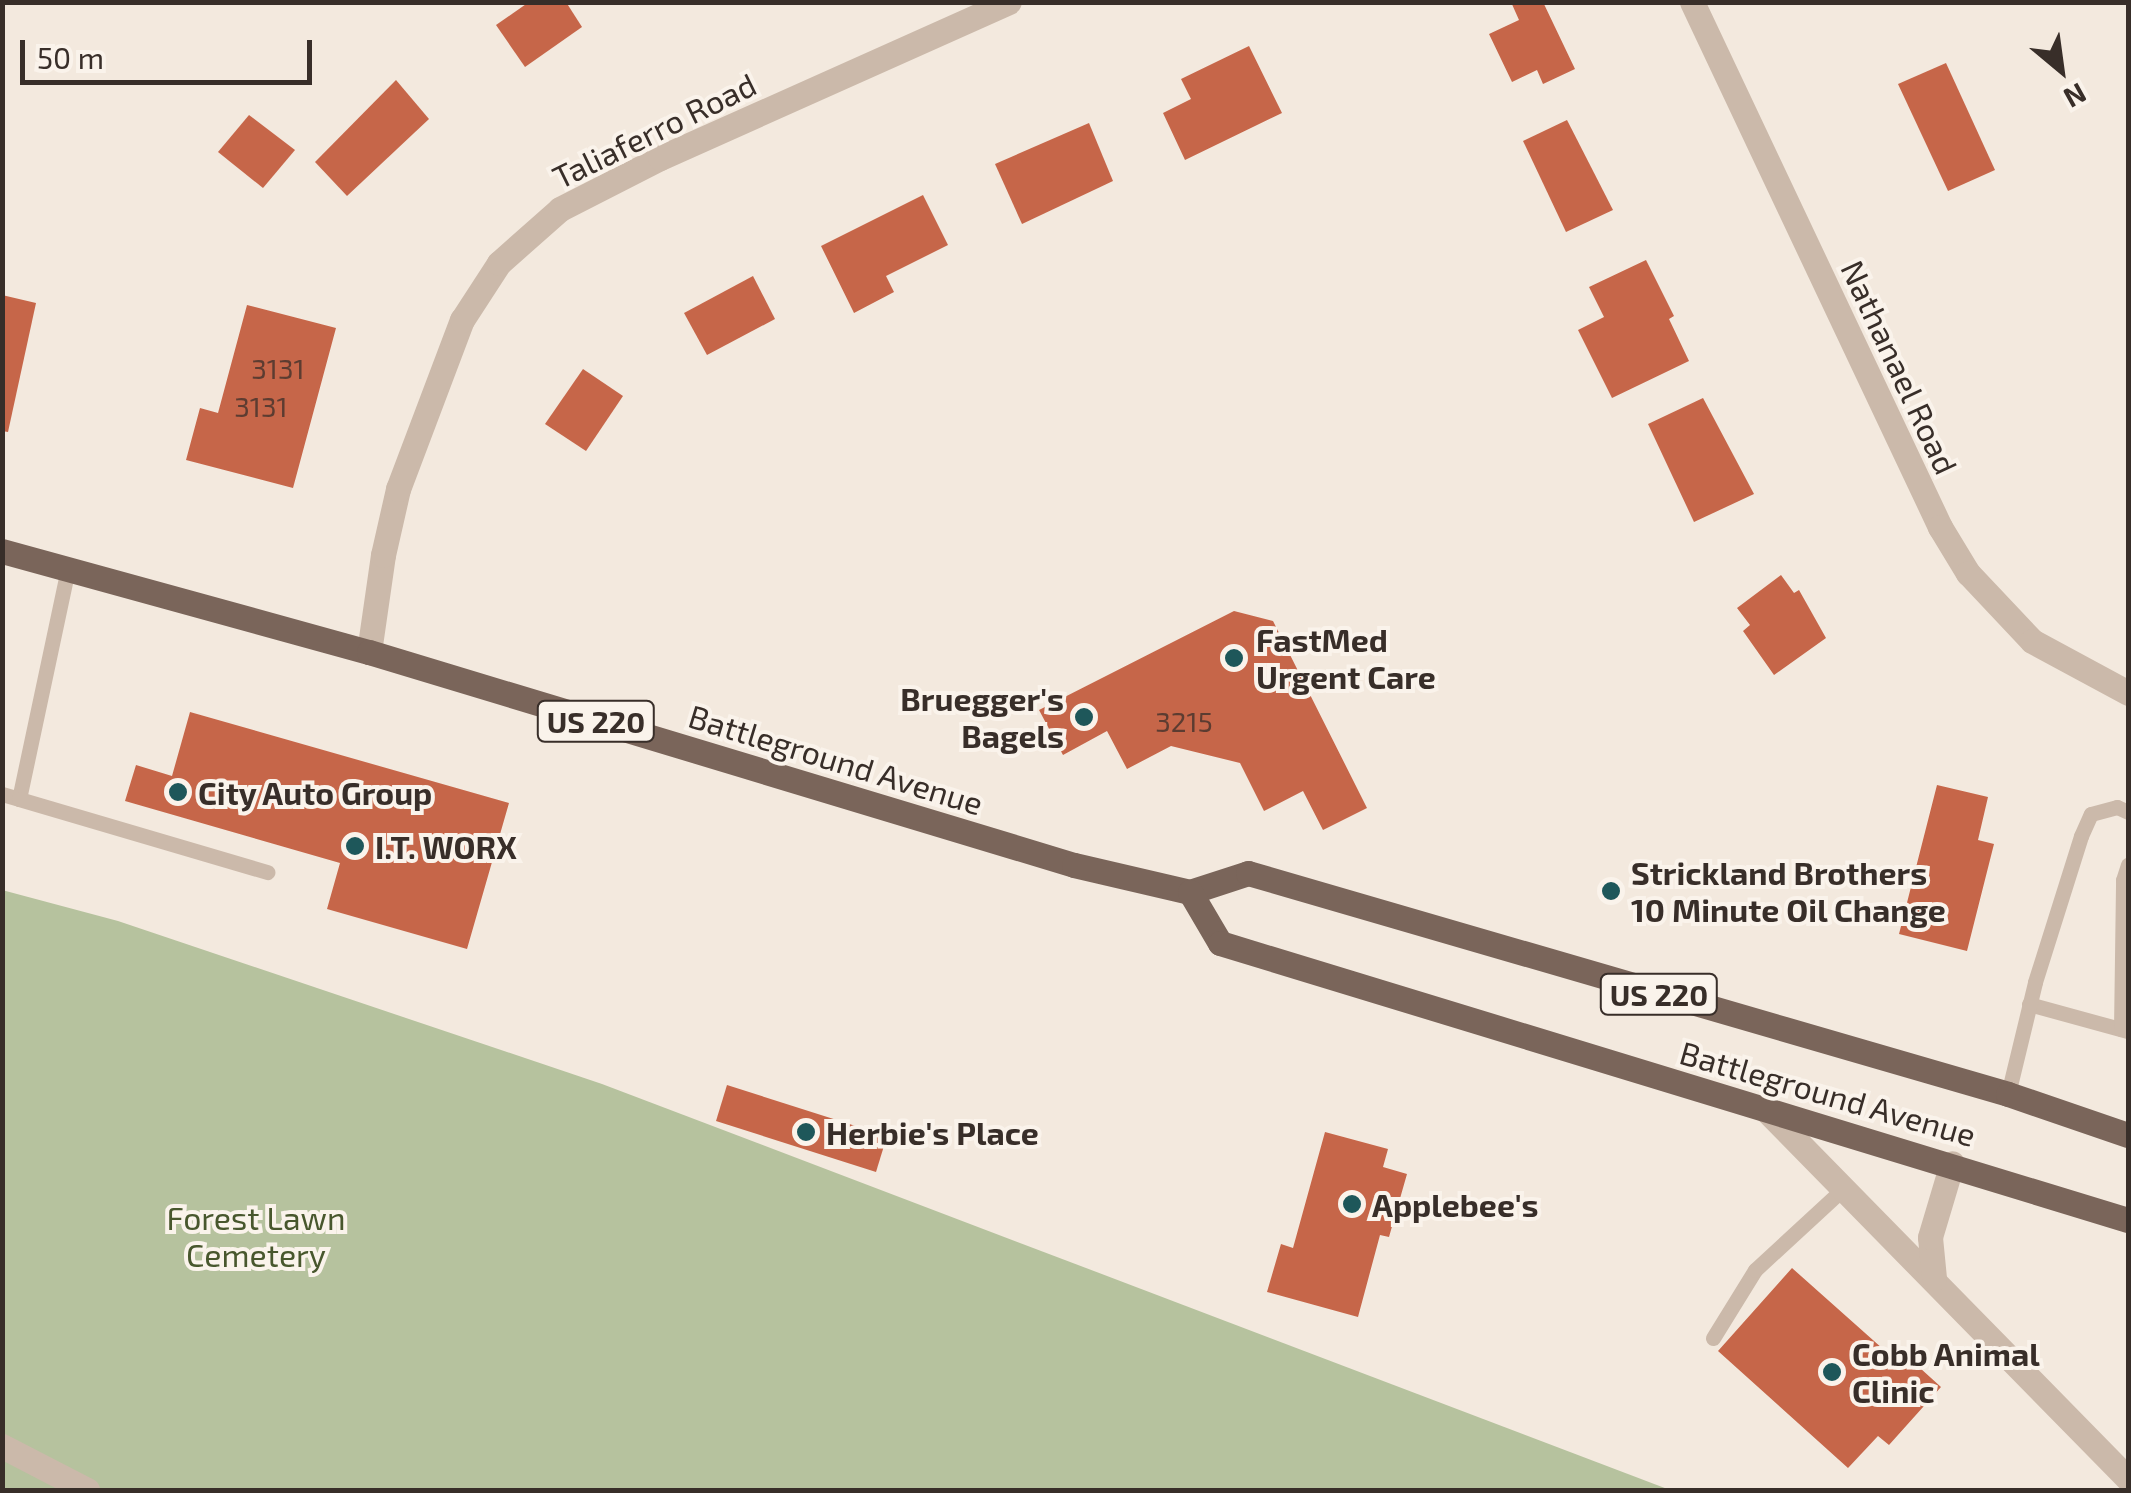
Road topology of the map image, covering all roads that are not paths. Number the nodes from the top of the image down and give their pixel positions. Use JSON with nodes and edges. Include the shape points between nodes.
{"nodes":[{"id":1,"x":1009,"y":2,"type":"edge"},
{"id":2,"x":1692,"y":2,"type":"edge"},
{"id":3,"x":2,"y":552,"type":"edge"},
{"id":4,"x":68,"y":568,"type":"junction"},
{"id":5,"x":369,"y":652,"type":"junction"},
{"id":6,"x":2128,"y":693,"type":"edge"},
{"id":7,"x":2,"y":794,"type":"edge"},
{"id":8,"x":19,"y":798,"type":"junction"},
{"id":9,"x":2128,"y":812,"type":"edge"},
{"id":10,"x":2128,"y":865,"type":"edge"},
{"id":11,"x":267,"y":872,"type":"dead end"},
{"id":12,"x":1190,"y":892,"type":"junction"},
{"id":13,"x":2029,"y":1004,"type":"junction"},
{"id":14,"x":2125,"y":1030,"type":"edge"},
{"id":15,"x":2008,"y":1094,"type":"junction"},
{"id":16,"x":1767,"y":1111,"type":"junction"},
{"id":17,"x":2128,"y":1135,"type":"edge"},
{"id":18,"x":1952,"y":1162,"type":"junction"},
{"id":19,"x":1844,"y":1188,"type":"junction"},
{"id":20,"x":2128,"y":1220,"type":"edge"},
{"id":21,"x":1934,"y":1278,"type":"junction"},
{"id":22,"x":1712,"y":1338,"type":"dead end"},
{"id":23,"x":2,"y":1446,"type":"edge"},
{"id":24,"x":2128,"y":1479,"type":"edge"},
{"id":25,"x":86,"y":1490,"type":"edge"}],
"edges":[{"from":1,"to":5,"type":"street","name":"Taliaferro Road","via":[[560,209],[499,263],[462,320],[398,489]]},
{"from":2,"to":6,"type":"street","name":"Nathanael Road","via":[[1940,527],[1968,573],[2032,641]]},
{"from":3,"to":4,"type":"main road","name":"Battleground Avenue","number":"US 220"},
{"from":4,"to":5,"type":"main road","name":"Battleground Avenue","number":"US 220"},
{"from":4,"to":8,"type":"lane"},
{"from":5,"to":12,"type":"main road","name":"Battleground Avenue","number":"US 220","via":[[1074,865]]},
{"from":7,"to":8,"type":"lane"},
{"from":8,"to":11,"type":"lane"},
{"from":9,"to":13,"type":"lane","via":[[2117,807],[2091,814]]},
{"from":10,"to":14,"type":"lane","via":[[2122,880]]},
{"from":12,"to":15,"type":"main road","name":"Battleground Avenue","number":"US 220","via":[[1248,873]]},
{"from":12,"to":16,"type":"main road","name":"Battleground Avenue","number":"US 220","via":[[1220,943]]},
{"from":13,"to":14,"type":"lane"},
{"from":13,"to":15,"type":"lane"},
{"from":15,"to":17,"type":"main road","name":"Battleground Avenue","number":"US 220"},
{"from":16,"to":18,"type":"main road","name":"Battleground Avenue","number":"US 220"},
{"from":16,"to":19,"type":"street"},
{"from":18,"to":20,"type":"main road","name":"Battleground Avenue","number":"US 220"},
{"from":18,"to":21,"type":"street","via":[[1930,1238]]},
{"from":19,"to":21,"type":"street"},
{"from":19,"to":22,"type":"lane","via":[[1755,1270]]},
{"from":21,"to":24,"type":"street"},
{"from":23,"to":25,"type":"street"}]}
